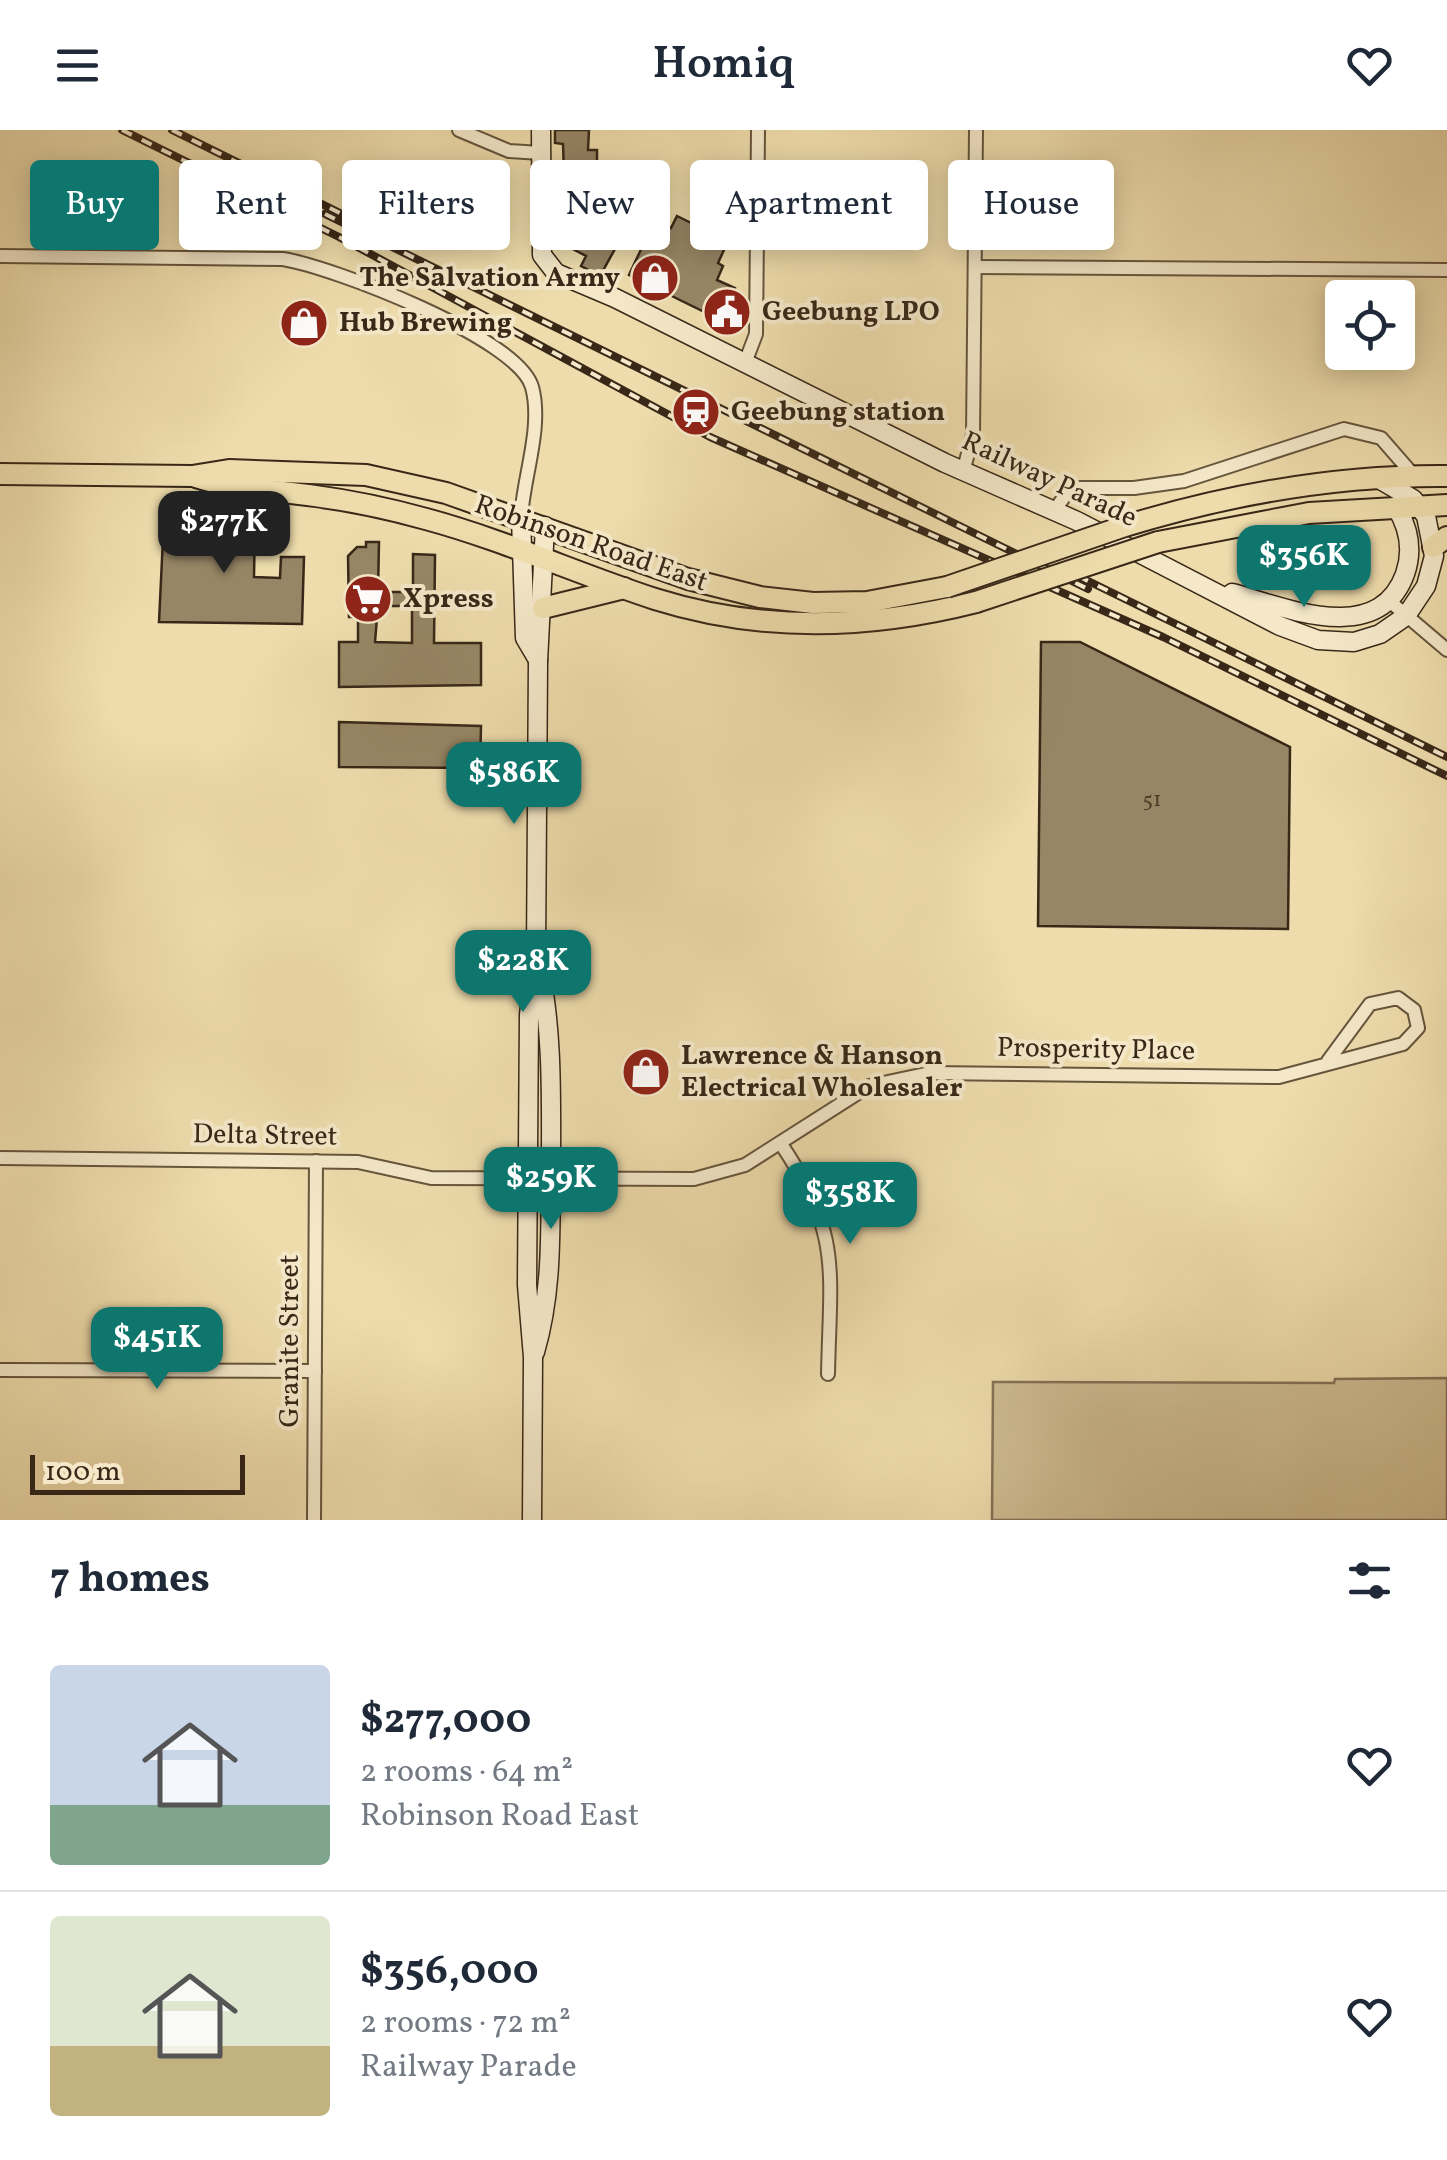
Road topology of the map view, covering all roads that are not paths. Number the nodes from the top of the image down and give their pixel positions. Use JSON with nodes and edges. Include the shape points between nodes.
{"nodes":[{"id":1,"x":459,"y":130,"type":"edge"},
{"id":2,"x":541,"y":130,"type":"edge"},
{"id":3,"x":758,"y":130,"type":"edge"},
{"id":4,"x":976,"y":130,"type":"edge"},
{"id":5,"x":540,"y":152,"type":"junction"},
{"id":6,"x":0,"y":256,"type":"edge"},
{"id":7,"x":976,"y":266,"type":"junction"},
{"id":8,"x":1447,"y":270,"type":"edge"},
{"id":9,"x":745,"y":362,"type":"junction"},
{"id":10,"x":964,"y":472,"type":"junction"},
{"id":11,"x":0,"y":474,"type":"edge"},
{"id":12,"x":192,"y":476,"type":"junction"},
{"id":13,"x":1416,"y":476,"type":"junction"},
{"id":14,"x":1447,"y":476,"type":"edge"},
{"id":15,"x":1379,"y":478,"type":"junction"},
{"id":16,"x":1420,"y":506,"type":"junction"},
{"id":17,"x":1447,"y":506,"type":"edge"},
{"id":18,"x":1396,"y":507,"type":"junction"},
{"id":19,"x":1054,"y":511,"type":"junction"},
{"id":20,"x":521,"y":518,"type":"junction"},
{"id":21,"x":545,"y":526,"type":"junction"},
{"id":22,"x":1440,"y":542,"type":"edge"},
{"id":23,"x":522,"y":551,"type":"junction"},
{"id":24,"x":544,"y":560,"type":"junction"},
{"id":25,"x":1210,"y":587,"type":"junction"},
{"id":26,"x":624,"y":588,"type":"junction"},
{"id":27,"x":1388,"y":598,"type":"junction"},
{"id":28,"x":543,"y":608,"type":"junction"},
{"id":29,"x":1406,"y":616,"type":"junction"},
{"id":30,"x":1447,"y":650,"type":"edge"},
{"id":31,"x":538,"y":660,"type":"junction"},
{"id":32,"x":536,"y":955,"type":"junction"},
{"id":33,"x":1328,"y":1062,"type":"junction"},
{"id":34,"x":781,"y":1144,"type":"junction"},
{"id":35,"x":0,"y":1158,"type":"edge"},
{"id":36,"x":316,"y":1162,"type":"junction"},
{"id":37,"x":528,"y":1178,"type":"junction"},
{"id":38,"x":551,"y":1179,"type":"junction"},
{"id":39,"x":533,"y":1357,"type":"junction"},
{"id":40,"x":0,"y":1370,"type":"edge"},
{"id":41,"x":315,"y":1371,"type":"junction"},
{"id":42,"x":828,"y":1374,"type":"dead end"},
{"id":43,"x":314,"y":1520,"type":"edge"},
{"id":44,"x":532,"y":1520,"type":"edge"}],
"edges":[{"from":1,"to":5,"type":"street","via":[[508,151]]},
{"from":2,"to":5,"type":"main road"},
{"from":3,"to":9,"type":"street","via":[[756,334]]},
{"from":4,"to":7,"type":"street"},
{"from":5,"to":9,"type":"main road","name":"Railway Parade","via":[[545,262],[563,277]]},
{"from":6,"to":20,"type":"street","via":[[312,264],[492,345],[527,374],[535,410]]},
{"from":7,"to":8,"type":"street"},
{"from":7,"to":10,"type":"street","via":[[973,435]]},
{"from":9,"to":10,"type":"main road","name":"Railway Parade"},
{"from":10,"to":19,"type":"main road","name":"Railway Parade"},
{"from":11,"to":12,"type":"main road","name":"Robinson Road East"},
{"from":12,"to":20,"type":"main road","name":"Robinson Road East","via":[[229,470],[366,475]]},
{"from":12,"to":23,"type":"main road","name":"Robinson Road East","via":[[226,487],[391,510]]},
{"from":13,"to":14,"type":"main road","name":"Robinson Road East"},
{"from":13,"to":15,"type":"main road","name":"Robinson Road East"},
{"from":13,"to":19,"type":"street","via":[[1381,438],[1344,429],[1196,478],[1078,488]]},
{"from":15,"to":16,"type":"main road"},
{"from":15,"to":21,"type":"main road","name":"Robinson Road East","bridge":true,"via":[[1262,491],[1126,526],[948,588],[868,602],[772,599],[688,578]]},
{"from":16,"to":17,"type":"main road","name":"Robinson Road East"},
{"from":16,"to":18,"type":"main road","name":"Robinson Road East"},
{"from":16,"to":22,"type":"main road"},
{"from":18,"to":26,"type":"main road","name":"Robinson Road East","bridge":true,"via":[[1282,516],[1158,542],[976,602],[887,620],[788,624],[720,615]]},
{"from":18,"to":27,"type":"main road","via":[[1410,554]]},
{"from":19,"to":25,"type":"main road","name":"Railway Parade"},
{"from":20,"to":21,"type":"main road","name":"Robinson Road East"},
{"from":20,"to":23,"type":"main road"},
{"from":21,"to":24,"type":"main road"},
{"from":22,"to":29,"type":"main road","via":[[1426,586]]},
{"from":23,"to":24,"type":"main road","name":"Robinson Road East"},
{"from":23,"to":31,"type":"main road","via":[[525,638]]},
{"from":24,"to":26,"type":"main road","name":"Robinson Road East"},
{"from":24,"to":28,"type":"main road"},
{"from":25,"to":27,"type":"main road","name":"Railway Parade","via":[[1336,618],[1369,612]]},
{"from":25,"to":29,"type":"main road","name":"Railway Parade","via":[[1318,640],[1366,639]]},
{"from":26,"to":28,"type":"main road"},
{"from":27,"to":29,"type":"street"},
{"from":28,"to":31,"type":"main road"},
{"from":29,"to":30,"type":"street"},
{"from":31,"to":32,"type":"main road"},
{"from":32,"to":37,"type":"main road"},
{"from":32,"to":38,"type":"main road","via":[[550,1048]]},
{"from":33,"to":33,"type":"street","name":"Prosperity Place","via":[[1370,1004],[1398,998],[1414,1010],[1418,1028],[1410,1040]]},
{"from":33,"to":34,"type":"street","name":"Prosperity Place","via":[[1279,1078],[914,1074],[852,1096]]},
{"from":34,"to":38,"type":"street","name":"Prosperity Place","via":[[708,1178]]},
{"from":34,"to":42,"type":"street","via":[[815,1196],[826,1231]]},
{"from":35,"to":36,"type":"street","name":"Delta Street"},
{"from":36,"to":37,"type":"street","name":"Delta Street","via":[[370,1163],[420,1177]]},
{"from":36,"to":41,"type":"street","name":"Granite Street"},
{"from":37,"to":38,"type":"street","name":"Prosperity Place"},
{"from":37,"to":39,"type":"main road"},
{"from":38,"to":39,"type":"main road","via":[[549,1287]]},
{"from":39,"to":44,"type":"main road"},
{"from":40,"to":41,"type":"street"},
{"from":41,"to":43,"type":"street","name":"Granite Street"}]}
